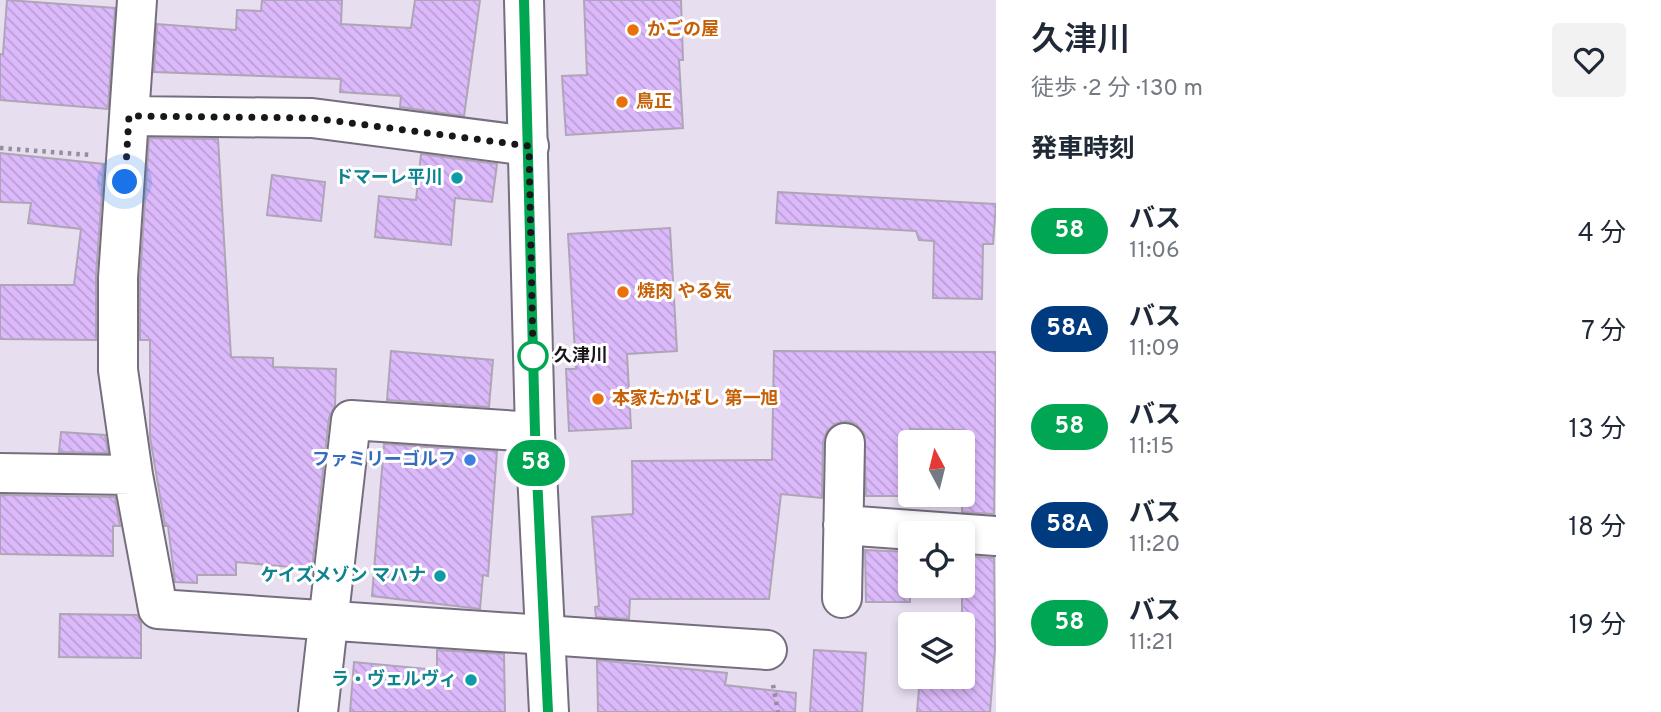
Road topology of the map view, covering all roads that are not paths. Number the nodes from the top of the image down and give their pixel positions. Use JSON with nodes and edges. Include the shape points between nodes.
{"nodes":[{"id":1,"x":137,"y":0,"type":"edge"},
{"id":2,"x":524,"y":0,"type":"edge"},
{"id":3,"x":129,"y":116,"type":"junction"},
{"id":4,"x":529,"y":146,"type":"junction"},
{"id":5,"x":535,"y":432,"type":"junction"},
{"id":6,"x":845,"y":443,"type":"dead end"},
{"id":7,"x":0,"y":473,"type":"edge"},
{"id":8,"x":133,"y":475,"type":"junction"},
{"id":9,"x":844,"y":525,"type":"junction"},
{"id":10,"x":996,"y":536,"type":"edge"},
{"id":11,"x":842,"y":598,"type":"dead end"},
{"id":12,"x":328,"y":620,"type":"junction"},
{"id":13,"x":546,"y":635,"type":"junction"},
{"id":14,"x":767,"y":650,"type":"dead end"},
{"id":15,"x":318,"y":712,"type":"edge"},
{"id":16,"x":548,"y":712,"type":"edge"}],
"edges":[{"from":1,"to":3,"type":"street"},
{"from":2,"to":4,"type":"street"},
{"from":3,"to":4,"type":"street","via":[[312,118]]},
{"from":3,"to":8,"type":"street","via":[[118,278],[118,370]]},
{"from":4,"to":5,"type":"street"},
{"from":5,"to":12,"type":"street","via":[[351,420]]},
{"from":5,"to":13,"type":"street"},
{"from":6,"to":9,"type":"street"},
{"from":7,"to":8,"type":"street"},
{"from":8,"to":12,"type":"street","via":[[158,609]]},
{"from":9,"to":10,"type":"street"},
{"from":9,"to":11,"type":"street"},
{"from":12,"to":13,"type":"street"},
{"from":12,"to":15,"type":"street"},
{"from":13,"to":14,"type":"street"},
{"from":13,"to":16,"type":"street"}]}
